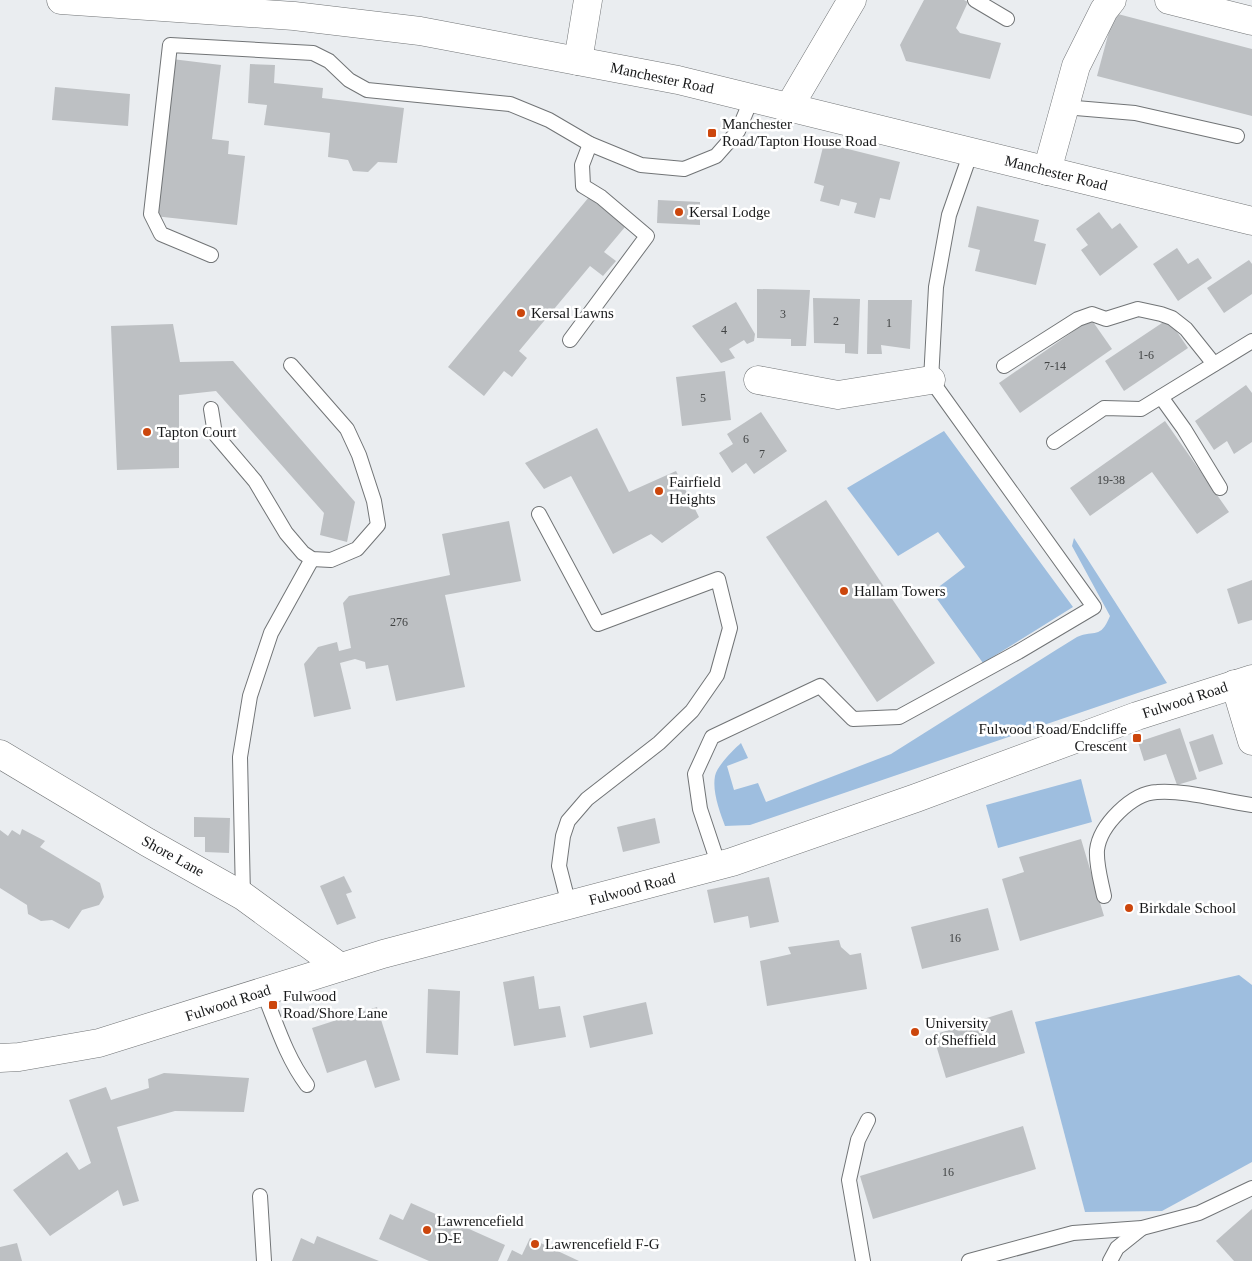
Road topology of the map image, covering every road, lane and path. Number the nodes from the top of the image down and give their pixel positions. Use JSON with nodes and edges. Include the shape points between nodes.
{"nodes":[{"id":1,"x":61,"y":0,"type":"edge"},
{"id":2,"x":588,"y":0,"type":"edge"},
{"id":3,"x":852,"y":0,"type":"edge"},
{"id":4,"x":975,"y":0,"type":"edge"},
{"id":5,"x":1112,"y":0,"type":"edge"},
{"id":6,"x":1169,"y":0,"type":"edge"},
{"id":7,"x":1007,"y":18,"type":"dead end"},
{"id":8,"x":1252,"y":21,"type":"edge"},
{"id":9,"x":578,"y":61,"type":"junction"},
{"id":10,"x":752,"y":98,"type":"junction"},
{"id":11,"x":789,"y":107,"type":"junction"},
{"id":12,"x":1064,"y":108,"type":"junction"},
{"id":13,"x":1237,"y":136,"type":"dead end"},
{"id":14,"x":590,"y":144,"type":"junction"},
{"id":15,"x":971,"y":152,"type":"junction"},
{"id":16,"x":1047,"y":171,"type":"junction"},
{"id":17,"x":1252,"y":221,"type":"edge"},
{"id":18,"x":211,"y":255,"type":"dead end"},
{"id":19,"x":570,"y":340,"type":"dead end"},
{"id":20,"x":1252,"y":341,"type":"edge"},
{"id":21,"x":1214,"y":364,"type":"junction"},
{"id":22,"x":291,"y":365,"type":"dead end"},
{"id":23,"x":1004,"y":366,"type":"dead end"},
{"id":24,"x":758,"y":380,"type":"dead end"},
{"id":25,"x":931,"y":380,"type":"junction"},
{"id":26,"x":1161,"y":397,"type":"junction"},
{"id":27,"x":212,"y":408,"type":"dead end"},
{"id":28,"x":1054,"y":442,"type":"dead end"},
{"id":29,"x":1220,"y":488,"type":"dead end"},
{"id":30,"x":539,"y":514,"type":"dead end"},
{"id":31,"x":312,"y":559,"type":"junction"},
{"id":32,"x":1244,"y":681,"type":"edge"},
{"id":33,"x":1252,"y":740,"type":"edge"},
{"id":34,"x":0,"y":754,"type":"edge"},
{"id":35,"x":1252,"y":805,"type":"edge"},
{"id":36,"x":719,"y":866,"type":"junction"},
{"id":37,"x":243,"y":896,"type":"junction"},
{"id":38,"x":1104,"y":896,"type":"dead end"},
{"id":39,"x":569,"y":905,"type":"junction"},
{"id":40,"x":340,"y":967,"type":"junction"},
{"id":41,"x":263,"y":991,"type":"junction"},
{"id":42,"x":0,"y":1058,"type":"edge"},
{"id":43,"x":307,"y":1085,"type":"dead end"},
{"id":44,"x":868,"y":1120,"type":"dead end"},
{"id":45,"x":1252,"y":1188,"type":"edge"},
{"id":46,"x":260,"y":1196,"type":"dead end"},
{"id":47,"x":1142,"y":1228,"type":"junction"},
{"id":48,"x":264,"y":1261,"type":"edge"},
{"id":49,"x":863,"y":1261,"type":"edge"},
{"id":50,"x":969,"y":1261,"type":"edge"},
{"id":51,"x":1110,"y":1261,"type":"edge"}],
"edges":[{"from":1,"to":9,"type":"street","name":"Manchester Road","via":[[294,16],[420,31]]},
{"from":2,"to":9,"type":"street"},
{"from":3,"to":11,"type":"street"},
{"from":4,"to":7,"type":"lane"},
{"from":5,"to":12,"type":"street","via":[[1076,66]]},
{"from":6,"to":8,"type":"street"},
{"from":9,"to":10,"type":"street","name":"Manchester Road"},
{"from":10,"to":11,"type":"street","name":"Manchester Road"},
{"from":10,"to":14,"type":"lane","via":[[738,132],[716,156],[684,168],[641,165]]},
{"from":11,"to":15,"type":"street","name":"Manchester Road"},
{"from":12,"to":13,"type":"lane","via":[[1135,113]]},
{"from":12,"to":16,"type":"street"},
{"from":14,"to":18,"type":"lane","via":[[549,120],[510,104],[367,90],[313,53],[170,45],[151,214],[161,234]]},
{"from":14,"to":19,"type":"lane","via":[[582,165],[583,186],[647,236]]},
{"from":15,"to":16,"type":"street","name":"Manchester Road"},
{"from":15,"to":25,"type":"lane","via":[[949,215],[936,287]]},
{"from":16,"to":17,"type":"street","name":"Manchester Road"},
{"from":20,"to":21,"type":"lane"},
{"from":21,"to":23,"type":"lane","via":[[1186,329],[1172,318],[1138,309],[1106,319],[1092,314],[1078,318]]},
{"from":21,"to":26,"type":"lane"},
{"from":22,"to":31,"type":"lane","via":[[347,429],[374,501],[378,525],[357,549],[331,560]]},
{"from":24,"to":25,"type":"street","via":[[838,395]]},
{"from":25,"to":36,"type":"lane","via":[[1094,607],[899,717],[852,719],[820,686],[712,737],[695,774],[700,809]]},
{"from":26,"to":28,"type":"lane","via":[[1141,409],[1104,408]]},
{"from":26,"to":29,"type":"lane"},
{"from":27,"to":31,"type":"lane","via":[[215,434],[255,481],[286,533]]},
{"from":30,"to":39,"type":"lane","via":[[598,624],[718,579],[730,628],[717,675],[692,710],[659,743],[587,799],[568,821],[559,866]]},
{"from":31,"to":37,"type":"lane","via":[[271,633],[250,696],[240,757]]},
{"from":32,"to":33,"type":"street"},
{"from":32,"to":36,"type":"street","name":"Fulwood Road","via":[[1136,716],[916,798]]},
{"from":34,"to":37,"type":"street","name":"Shore Lane"},
{"from":35,"to":38,"type":"lane","via":[[1179,792],[1155,792],[1134,800],[1110,822],[1097,849]]},
{"from":36,"to":39,"type":"street","name":"Fulwood Road"},
{"from":37,"to":40,"type":"street","name":"Shore Lane"},
{"from":39,"to":40,"type":"street","name":"Fulwood Road"},
{"from":40,"to":41,"type":"street","name":"Fulwood Road"},
{"from":41,"to":42,"type":"street","name":"Fulwood Road","via":[[98,1043]]},
{"from":41,"to":43,"type":"lane","via":[[288,1054]]},
{"from":44,"to":49,"type":"lane","via":[[858,1140],[849,1180]]},
{"from":45,"to":47,"type":"lane","via":[[1199,1213]]},
{"from":46,"to":48,"type":"lane"},
{"from":47,"to":50,"type":"lane","via":[[1073,1233]]},
{"from":47,"to":51,"type":"lane","via":[[1117,1248]]}]}
